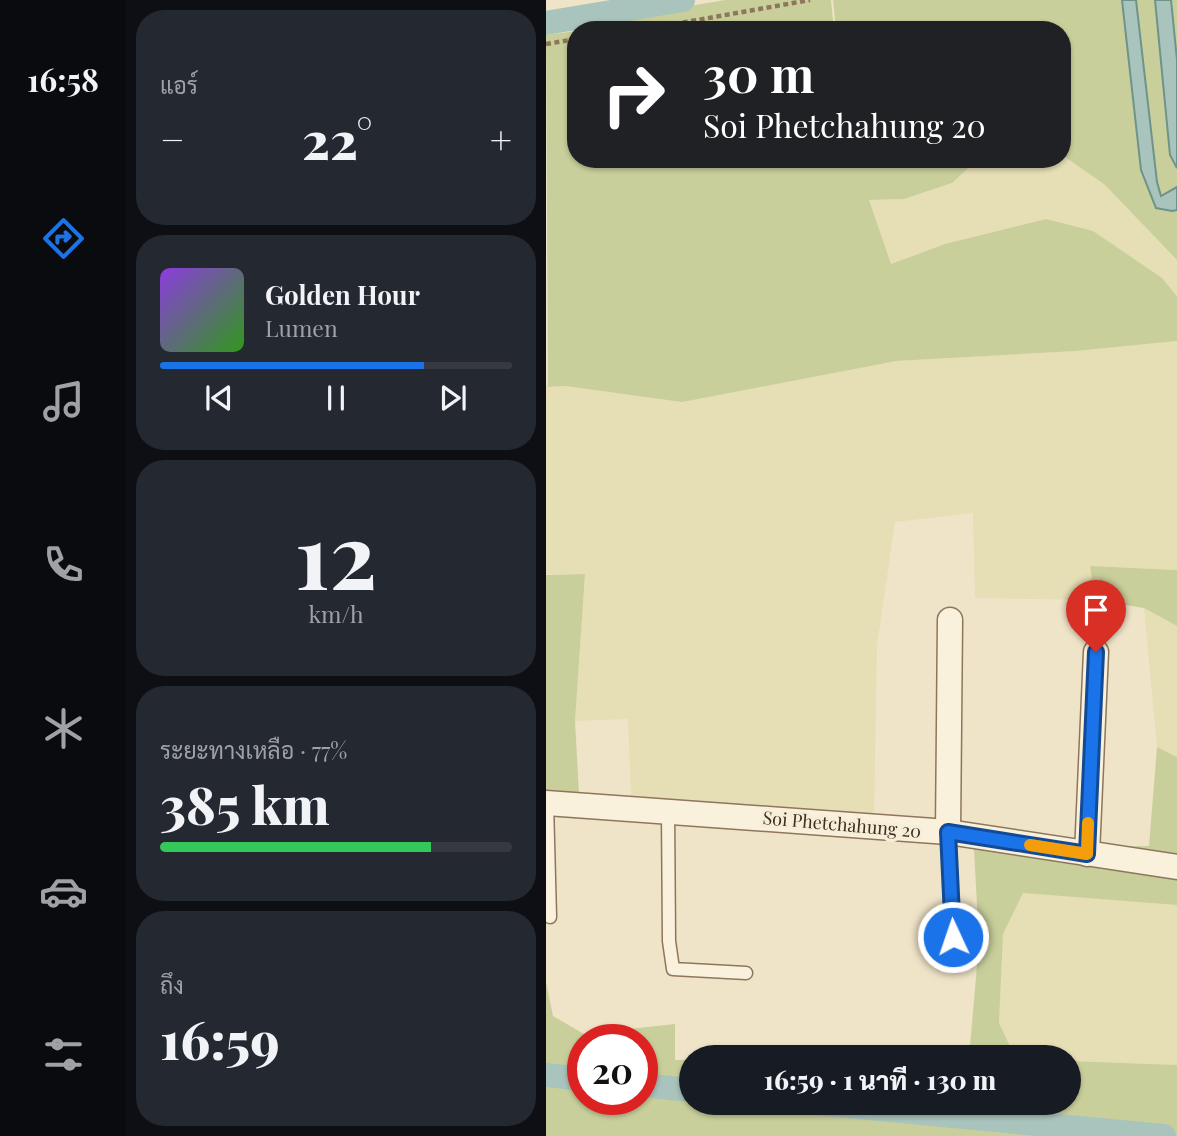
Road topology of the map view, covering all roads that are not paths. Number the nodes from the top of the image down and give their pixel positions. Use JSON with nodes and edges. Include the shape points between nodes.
{"nodes":[{"id":1,"x":950,"y":620,"type":"dead end"},
{"id":2,"x":1096,"y":652,"type":"dead end"},
{"id":3,"x":547,"y":803,"type":"edge"},
{"id":4,"x":668,"y":810,"type":"junction"},
{"id":5,"x":948,"y":832,"type":"junction"},
{"id":6,"x":1087,"y":854,"type":"junction"},
{"id":7,"x":1177,"y":867,"type":"edge"},
{"id":8,"x":550,"y":917,"type":"dead end"},
{"id":9,"x":955,"y":964,"type":"dead end"},
{"id":10,"x":746,"y":973,"type":"dead end"}],
"edges":[{"from":1,"to":5,"type":"street"},
{"from":2,"to":6,"type":"street"},
{"from":3,"to":4,"type":"street","name":"Soi Phetchahung 20"},
{"from":3,"to":8,"type":"lane"},
{"from":4,"to":5,"type":"street","name":"Soi Phetchahung 20"},
{"from":4,"to":10,"type":"lane","via":[[673,969]]},
{"from":5,"to":6,"type":"street","name":"Soi Phetchahung 20"},
{"from":5,"to":9,"type":"lane"},
{"from":6,"to":7,"type":"street","name":"Soi Phetchahung 20"}]}
